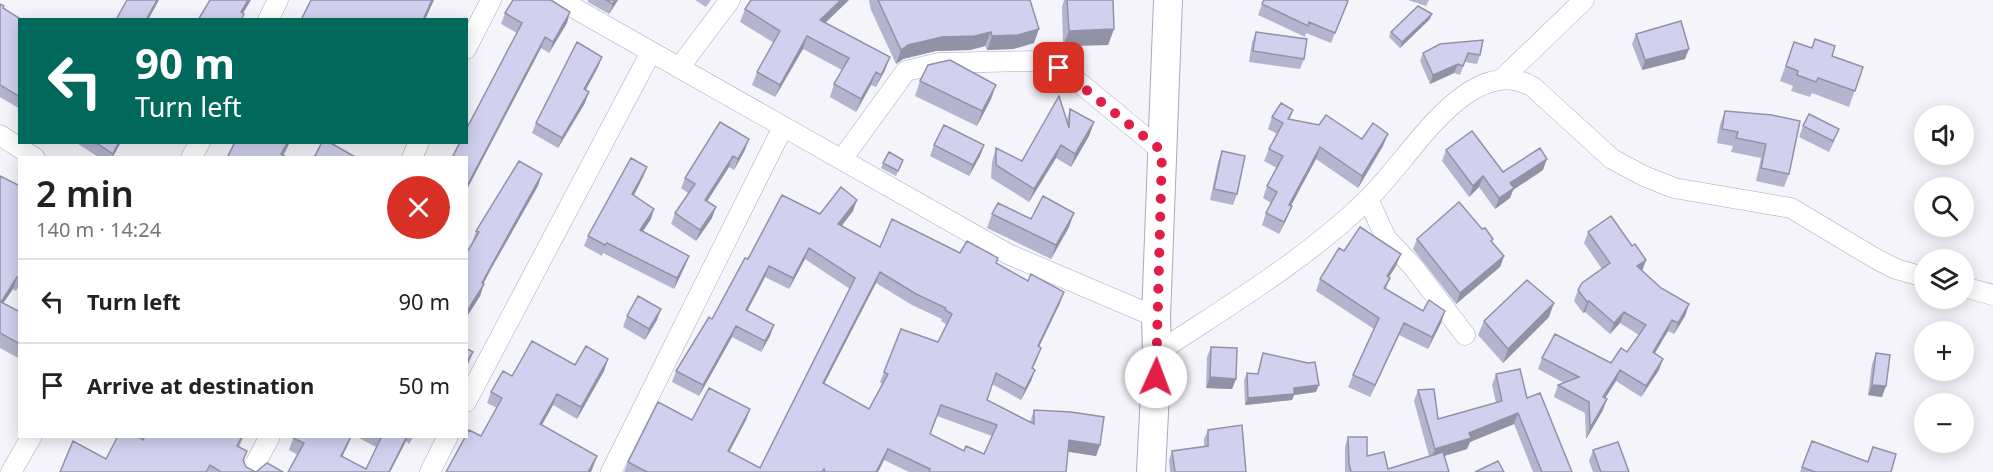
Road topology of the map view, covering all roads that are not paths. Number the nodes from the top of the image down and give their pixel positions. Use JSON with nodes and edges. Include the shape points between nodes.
{"nodes":[{"id":1,"x":279,"y":0,"type":"edge"},
{"id":2,"x":491,"y":0,"type":"edge"},
{"id":3,"x":560,"y":0,"type":"edge"},
{"id":4,"x":730,"y":0,"type":"edge"},
{"id":5,"x":1168,"y":0,"type":"edge"},
{"id":6,"x":1584,"y":0,"type":"edge"},
{"id":7,"x":269,"y":18,"type":"edge"},
{"id":8,"x":468,"y":45,"type":"edge"},
{"id":9,"x":651,"y":52,"type":"junction"},
{"id":10,"x":679,"y":68,"type":"junction"},
{"id":11,"x":1503,"y":78,"type":"junction"},
{"id":12,"x":783,"y":127,"type":"junction"},
{"id":13,"x":0,"y":135,"type":"edge"},
{"id":14,"x":1162,"y":151,"type":"junction"},
{"id":15,"x":32,"y":156,"type":"edge"},
{"id":16,"x":842,"y":159,"type":"junction"},
{"id":17,"x":1368,"y":199,"type":"junction"},
{"id":18,"x":1914,"y":274,"type":"edge"},
{"id":19,"x":1974,"y":290,"type":"edge"},
{"id":20,"x":1993,"y":295,"type":"edge"},
{"id":21,"x":1156,"y":317,"type":"junction"},
{"id":22,"x":1465,"y":335,"type":"dead end"},
{"id":23,"x":1157,"y":353,"type":"junction"},
{"id":24,"x":468,"y":398,"type":"edge"},
{"id":25,"x":31,"y":438,"type":"edge"},
{"id":26,"x":269,"y":438,"type":"edge"},
{"id":27,"x":447,"y":438,"type":"edge"},
{"id":28,"x":11,"y":472,"type":"edge"},
{"id":29,"x":251,"y":472,"type":"edge"},
{"id":30,"x":430,"y":472,"type":"edge"},
{"id":31,"x":612,"y":472,"type":"edge"},
{"id":32,"x":1150,"y":472,"type":"edge"}],
"edges":[{"from":1,"to":7,"type":"street"},
{"from":2,"to":8,"type":"street"},
{"from":3,"to":9,"type":"street"},
{"from":4,"to":10,"type":"street"},
{"from":5,"to":14,"type":"main road"},
{"from":6,"to":11,"type":"street"},
{"from":9,"to":10,"type":"street"},
{"from":9,"to":24,"type":"street"},
{"from":10,"to":12,"type":"street"},
{"from":11,"to":17,"type":"street","via":[[1470,92],[1442,114]]},
{"from":11,"to":18,"type":"street","via":[[1533,87],[1612,159],[1644,176],[1674,188],[1791,208],[1878,260]]},
{"from":12,"to":16,"type":"street"},
{"from":12,"to":31,"type":"street"},
{"from":13,"to":15,"type":"street"},
{"from":14,"to":16,"type":"street","via":[[1059,68],[1036,61],[939,63],[906,71]]},
{"from":14,"to":21,"type":"main road"},
{"from":16,"to":21,"type":"street","via":[[1008,254]]},
{"from":17,"to":22,"type":"street","via":[[1386,238]]},
{"from":17,"to":23,"type":"street","via":[[1303,256]]},
{"from":19,"to":20,"type":"street"},
{"from":21,"to":23,"type":"main road"},
{"from":23,"to":32,"type":"main road"},
{"from":25,"to":28,"type":"street"},
{"from":26,"to":29,"type":"street"},
{"from":27,"to":30,"type":"street"}]}
